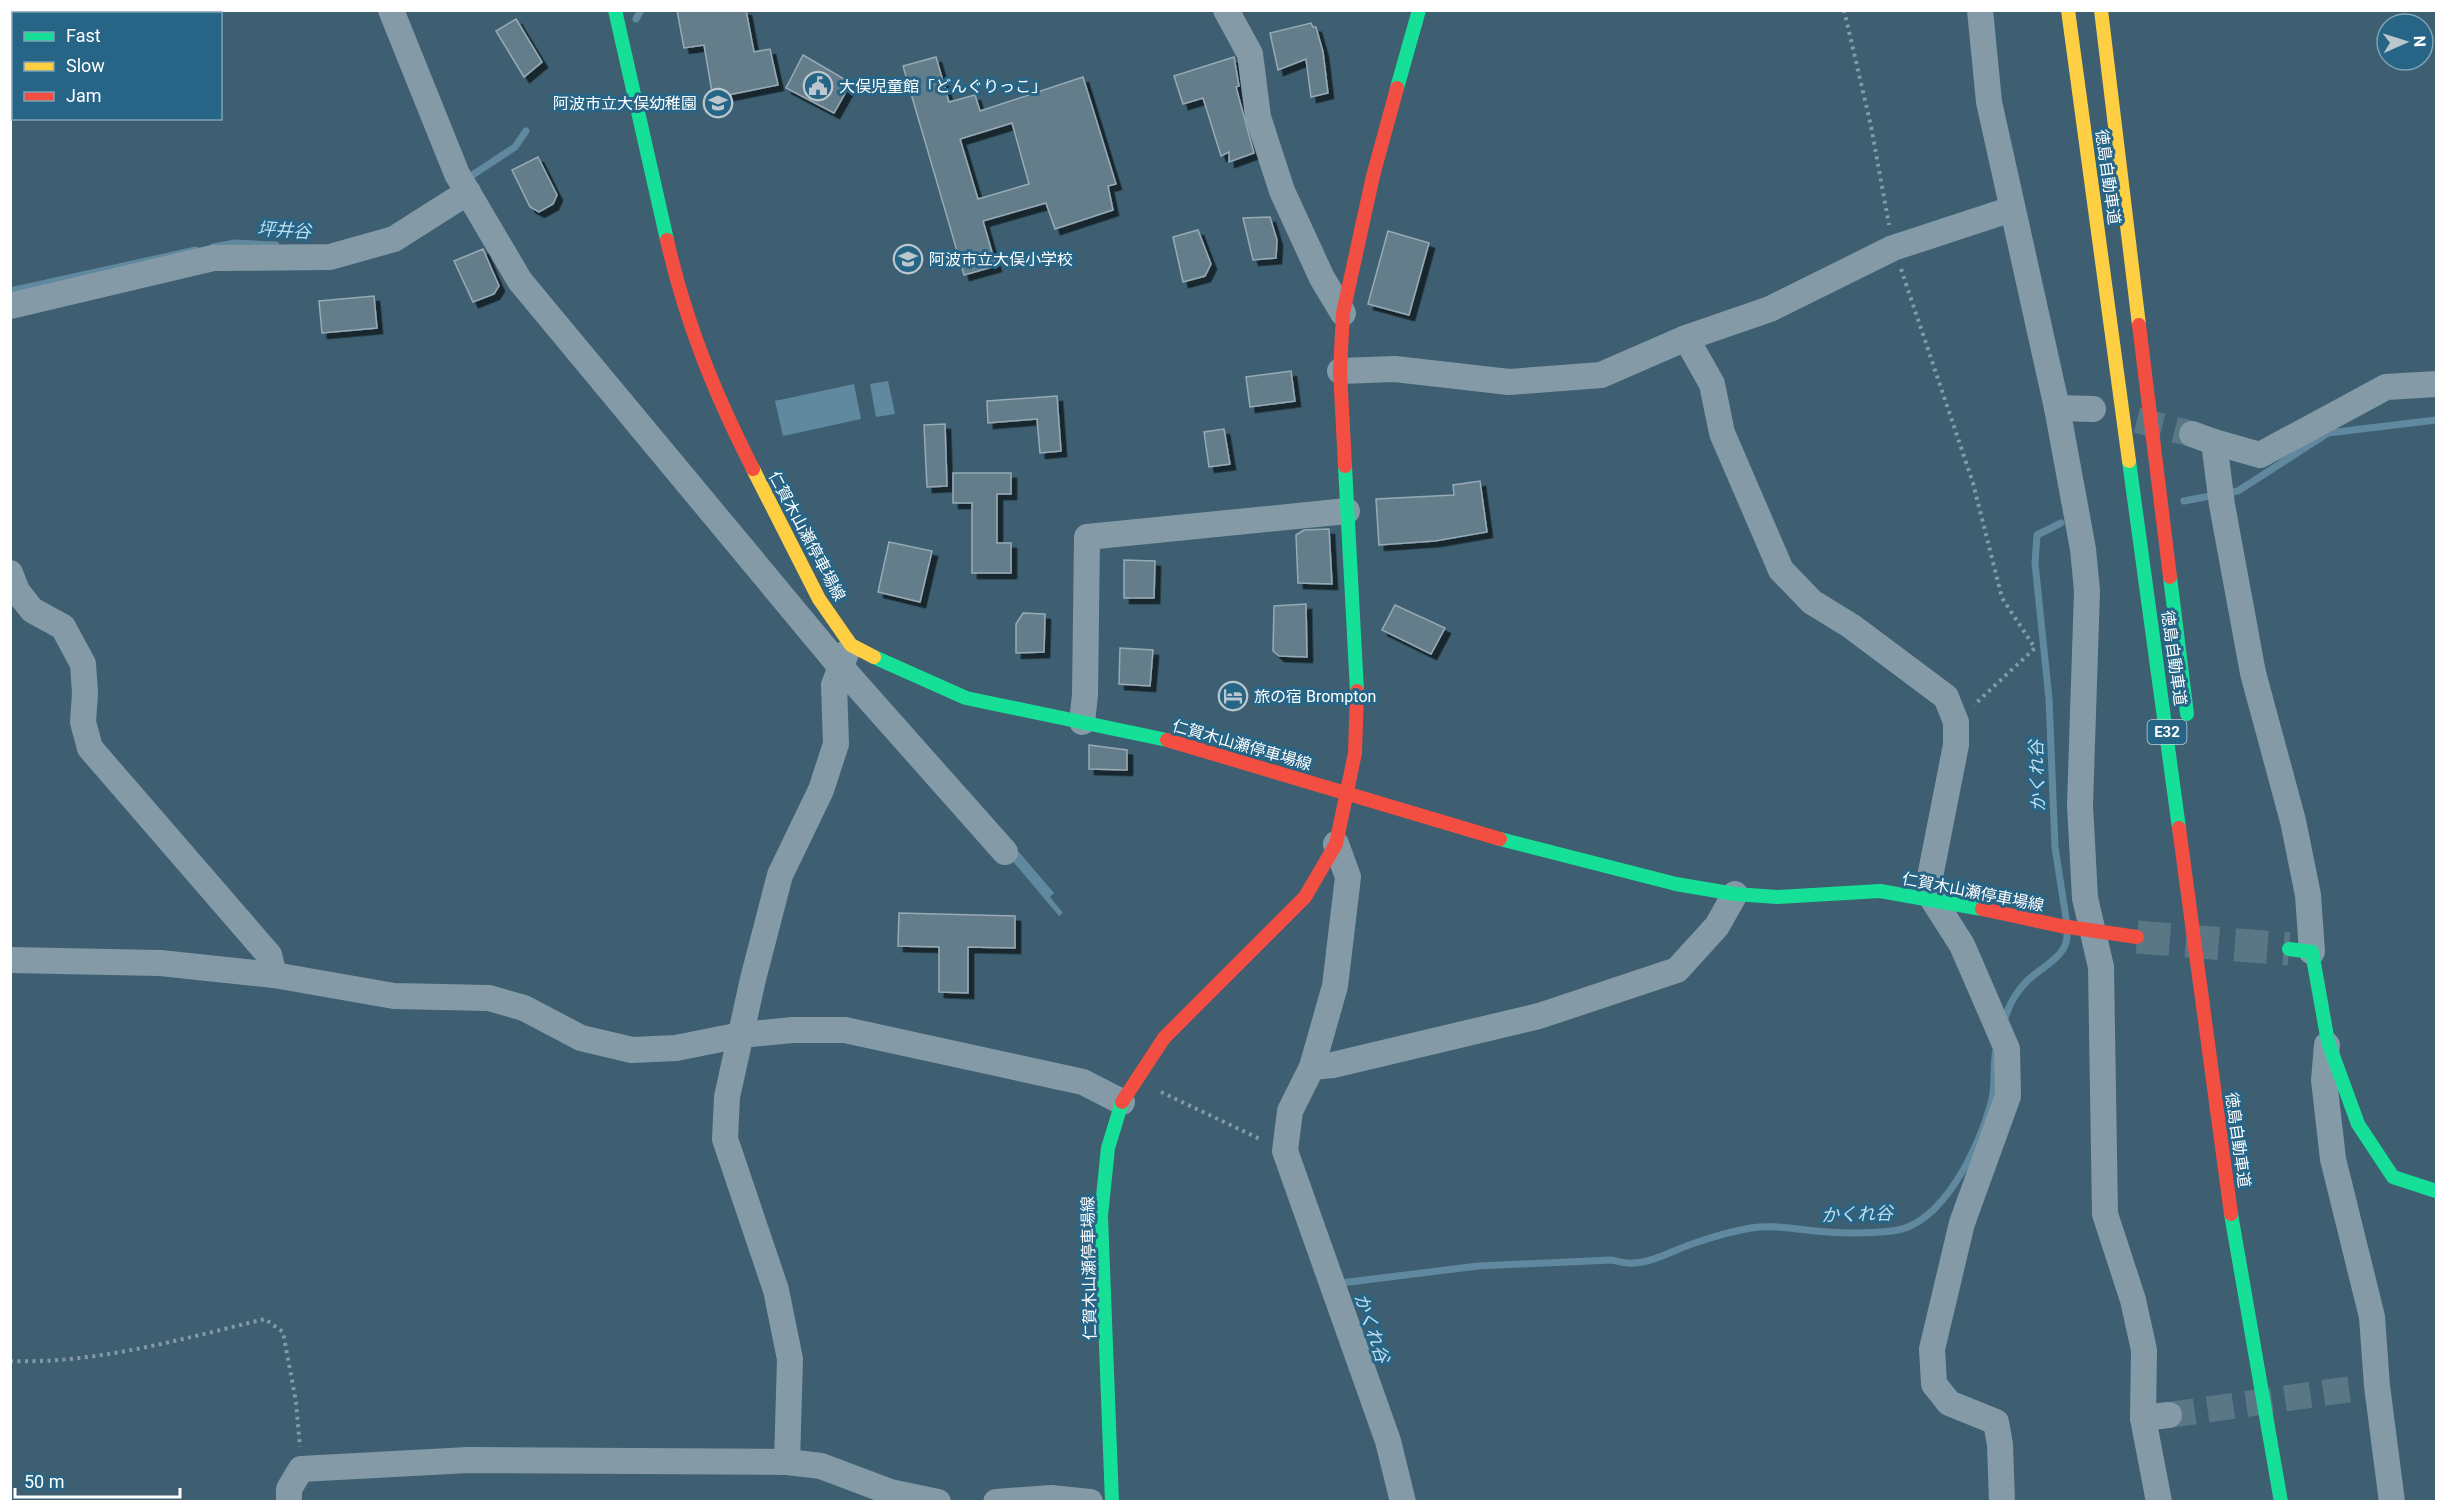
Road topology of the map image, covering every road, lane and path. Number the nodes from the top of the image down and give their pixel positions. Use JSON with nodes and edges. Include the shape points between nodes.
{"nodes":[{"id":1,"x":391,"y":10,"type":"edge"},
{"id":2,"x":615,"y":10,"type":"edge"},
{"id":3,"x":1226,"y":10,"type":"edge"},
{"id":4,"x":1419,"y":10,"type":"edge"},
{"id":5,"x":1844,"y":10,"type":"edge"},
{"id":6,"x":1980,"y":10,"type":"edge"},
{"id":7,"x":2068,"y":10,"type":"edge"},
{"id":8,"x":2101,"y":10,"type":"edge"},
{"id":9,"x":463,"y":183,"type":"junction"},
{"id":10,"x":2012,"y":209,"type":"junction"},
{"id":11,"x":1893,"y":248,"type":"junction"},
{"id":12,"x":10,"y":306,"type":"edge"},
{"id":13,"x":1343,"y":313,"type":"junction"},
{"id":14,"x":1686,"y":338,"type":"junction"},
{"id":15,"x":1340,"y":371,"type":"junction"},
{"id":16,"x":2436,"y":384,"type":"edge"},
{"id":17,"x":2057,"y":408,"type":"junction"},
{"id":18,"x":2093,"y":409,"type":"dead end"},
{"id":19,"x":1347,"y":511,"type":"junction"},
{"id":20,"x":10,"y":573,"type":"edge"},
{"id":21,"x":845,"y":655,"type":"junction"},
{"id":22,"x":1082,"y":722,"type":"junction"},
{"id":23,"x":1956,"y":722,"type":"junction"},
{"id":24,"x":2188,"y":727,"type":"dead end"},
{"id":25,"x":1348,"y":793,"type":"junction"},
{"id":26,"x":1336,"y":844,"type":"junction"},
{"id":27,"x":1005,"y":852,"type":"dead end"},
{"id":28,"x":1735,"y":894,"type":"junction"},
{"id":29,"x":1932,"y":898,"type":"junction"},
{"id":30,"x":2076,"y":929,"type":"junction"},
{"id":31,"x":2137,"y":937,"type":"tunnel mouth"},
{"id":32,"x":2301,"y":951,"type":"joint"},
{"id":33,"x":10,"y":960,"type":"edge"},
{"id":34,"x":274,"y":975,"type":"junction"},
{"id":35,"x":741,"y":1035,"type":"junction"},
{"id":36,"x":2328,"y":1042,"type":"junction"},
{"id":37,"x":1312,"y":1067,"type":"junction"},
{"id":38,"x":1134,"y":1080,"type":"junction"},
{"id":39,"x":1122,"y":1102,"type":"junction"},
{"id":40,"x":1285,"y":1151,"type":"junction"},
{"id":41,"x":2436,"y":1191,"type":"edge"},
{"id":42,"x":2246,"y":1214,"type":"dead end"},
{"id":43,"x":10,"y":1361,"type":"edge"},
{"id":44,"x":2169,"y":1415,"type":"tunnel mouth"},
{"id":45,"x":2143,"y":1418,"type":"junction"},
{"id":46,"x":2273,"y":1452,"type":"junction"},
{"id":47,"x":787,"y":1462,"type":"junction"},
{"id":48,"x":301,"y":1469,"type":"junction"},
{"id":49,"x":290,"y":1502,"type":"edge"},
{"id":50,"x":938,"y":1502,"type":"edge"},
{"id":51,"x":996,"y":1502,"type":"edge"},
{"id":52,"x":1090,"y":1502,"type":"edge"},
{"id":53,"x":1112,"y":1502,"type":"edge"},
{"id":54,"x":1403,"y":1502,"type":"edge"},
{"id":55,"x":2002,"y":1502,"type":"edge"},
{"id":56,"x":2159,"y":1502,"type":"edge"},
{"id":57,"x":2282,"y":1502,"type":"edge"},
{"id":58,"x":2392,"y":1502,"type":"edge"}],
"edges":[{"from":1,"to":9,"type":"street"},
{"from":2,"to":21,"type":"main road","name":"仁賀木山瀬停車場線","via":[[679,294],[717,398]]},
{"from":3,"to":13,"type":"street","via":[[1250,54],[1258,117],[1282,191],[1322,278]]},
{"from":4,"to":13,"type":"main road","via":[[1373,176]]},
{"from":5,"to":11,"type":"path","via":[[1871,126]]},
{"from":6,"to":10,"type":"street","via":[[1989,102]]},
{"from":7,"to":46,"type":"main road","name":"徳島自動車道","number":"E32","via":[[2230,1209]]},
{"from":8,"to":24,"type":"main road","name":"徳島自動車道","number":"E32"},
{"from":9,"to":12,"type":"street","via":[[394,239],[330,257],[213,258]]},
{"from":9,"to":21,"type":"street","via":[[520,281]]},
{"from":10,"to":11,"type":"street"},
{"from":10,"to":17,"type":"street"},
{"from":11,"to":14,"type":"street","via":[[1770,309]]},
{"from":11,"to":23,"type":"path","via":[[1973,483],[2002,598],[2035,648]]},
{"from":13,"to":15,"type":"main road"},
{"from":14,"to":15,"type":"street","via":[[1601,375],[1509,382],[1395,369]]},
{"from":14,"to":23,"type":"street","via":[[1712,384],[1722,433],[1781,570],[1812,602],[1946,697]]},
{"from":15,"to":19,"type":"main road"},
{"from":16,"to":32,"type":"street","via":[[2386,387],[2260,455],[2203,438],[2221,493],[2253,673],[2308,895]]},
{"from":17,"to":18,"type":"street"},
{"from":17,"to":30,"type":"street","via":[[2087,591],[2080,805],[2085,898]]},
{"from":19,"to":22,"type":"street","via":[[1087,537]]},
{"from":19,"to":25,"type":"main road","via":[[1357,673],[1355,753]]},
{"from":20,"to":34,"type":"street","via":[[17,591],[32,610],[63,627],[83,664],[83,722],[90,748],[269,955]]},
{"from":21,"to":22,"type":"main road","name":"仁賀木山瀬停車場線","via":[[911,675],[966,698]]},
{"from":21,"to":27,"type":"street"},
{"from":21,"to":35,"type":"street","via":[[834,685],[836,744],[821,790],[780,875]]},
{"from":22,"to":25,"type":"main road","name":"仁賀木山瀬停車場線","via":[[1160,738]]},
{"from":23,"to":29,"type":"street","via":[[1956,745],[1931,872]]},
{"from":25,"to":26,"type":"main road","name":"仁賀木山瀬停車場線"},
{"from":25,"to":28,"type":"main road","name":"仁賀木山瀬停車場線","via":[[1463,829],[1676,884]]},
{"from":26,"to":37,"type":"street","via":[[1348,877],[1335,986]]},
{"from":26,"to":38,"type":"main road","name":"仁賀木山瀬停車場線","via":[[1305,897],[1164,1038]]},
{"from":28,"to":29,"type":"main road","name":"仁賀木山瀬停車場線","via":[[1777,897],[1880,891]]},
{"from":28,"to":37,"type":"street","via":[[1717,926],[1677,970],[1539,1016]]},
{"from":29,"to":30,"type":"main road","name":"仁賀木山瀬停車場線"},
{"from":29,"to":55,"type":"street","via":[[1962,945],[2007,1049],[2008,1096],[1962,1223],[1932,1349],[1934,1384],[1950,1403],[1996,1422]]},
{"from":30,"to":31,"type":"main road","name":"仁賀木山瀬停車場線"},
{"from":30,"to":45,"type":"street","via":[[2101,968],[2105,1214],[2133,1300],[2144,1350]]},
{"from":32,"to":36,"type":"main road"},
{"from":33,"to":34,"type":"street","via":[[160,963]]},
{"from":34,"to":35,"type":"street","via":[[394,996],[489,998],[524,1008],[581,1038],[632,1050],[676,1048]]},
{"from":35,"to":39,"type":"street","via":[[845,1030],[1083,1082]]},
{"from":35,"to":47,"type":"street","via":[[727,1097],[725,1139],[776,1290],[790,1359]]},
{"from":36,"to":41,"type":"main road","via":[[2358,1124],[2393,1177]]},
{"from":36,"to":58,"type":"street","via":[[2324,1080],[2333,1159],[2372,1317],[2368,1387]]},
{"from":37,"to":40,"type":"street","via":[[1290,1111]]},
{"from":38,"to":39,"type":"main road","name":"仁賀木山瀬停車場線"},
{"from":38,"to":40,"type":"path"},
{"from":39,"to":53,"type":"main road","name":"仁賀木山瀬停車場線","via":[[1108,1148],[1101,1216]]},
{"from":40,"to":54,"type":"street","via":[[1388,1441]]},
{"from":42,"to":46,"type":"main road","name":"徳島自動車道","number":"E32"},
{"from":43,"to":48,"type":"path","via":[[33,1362],[144,1348],[265,1318],[283,1332],[296,1402]]},
{"from":44,"to":45,"type":"street"},
{"from":45,"to":56,"type":"street"},
{"from":46,"to":57,"type":"main road","name":"徳島自動車道","number":"E32"},
{"from":47,"to":48,"type":"street","via":[[468,1460]]},
{"from":47,"to":50,"type":"street","via":[[821,1466],[890,1492]]},
{"from":48,"to":49,"type":"street","via":[[289,1489]]},
{"from":51,"to":52,"type":"street","via":[[1051,1498]]}]}
